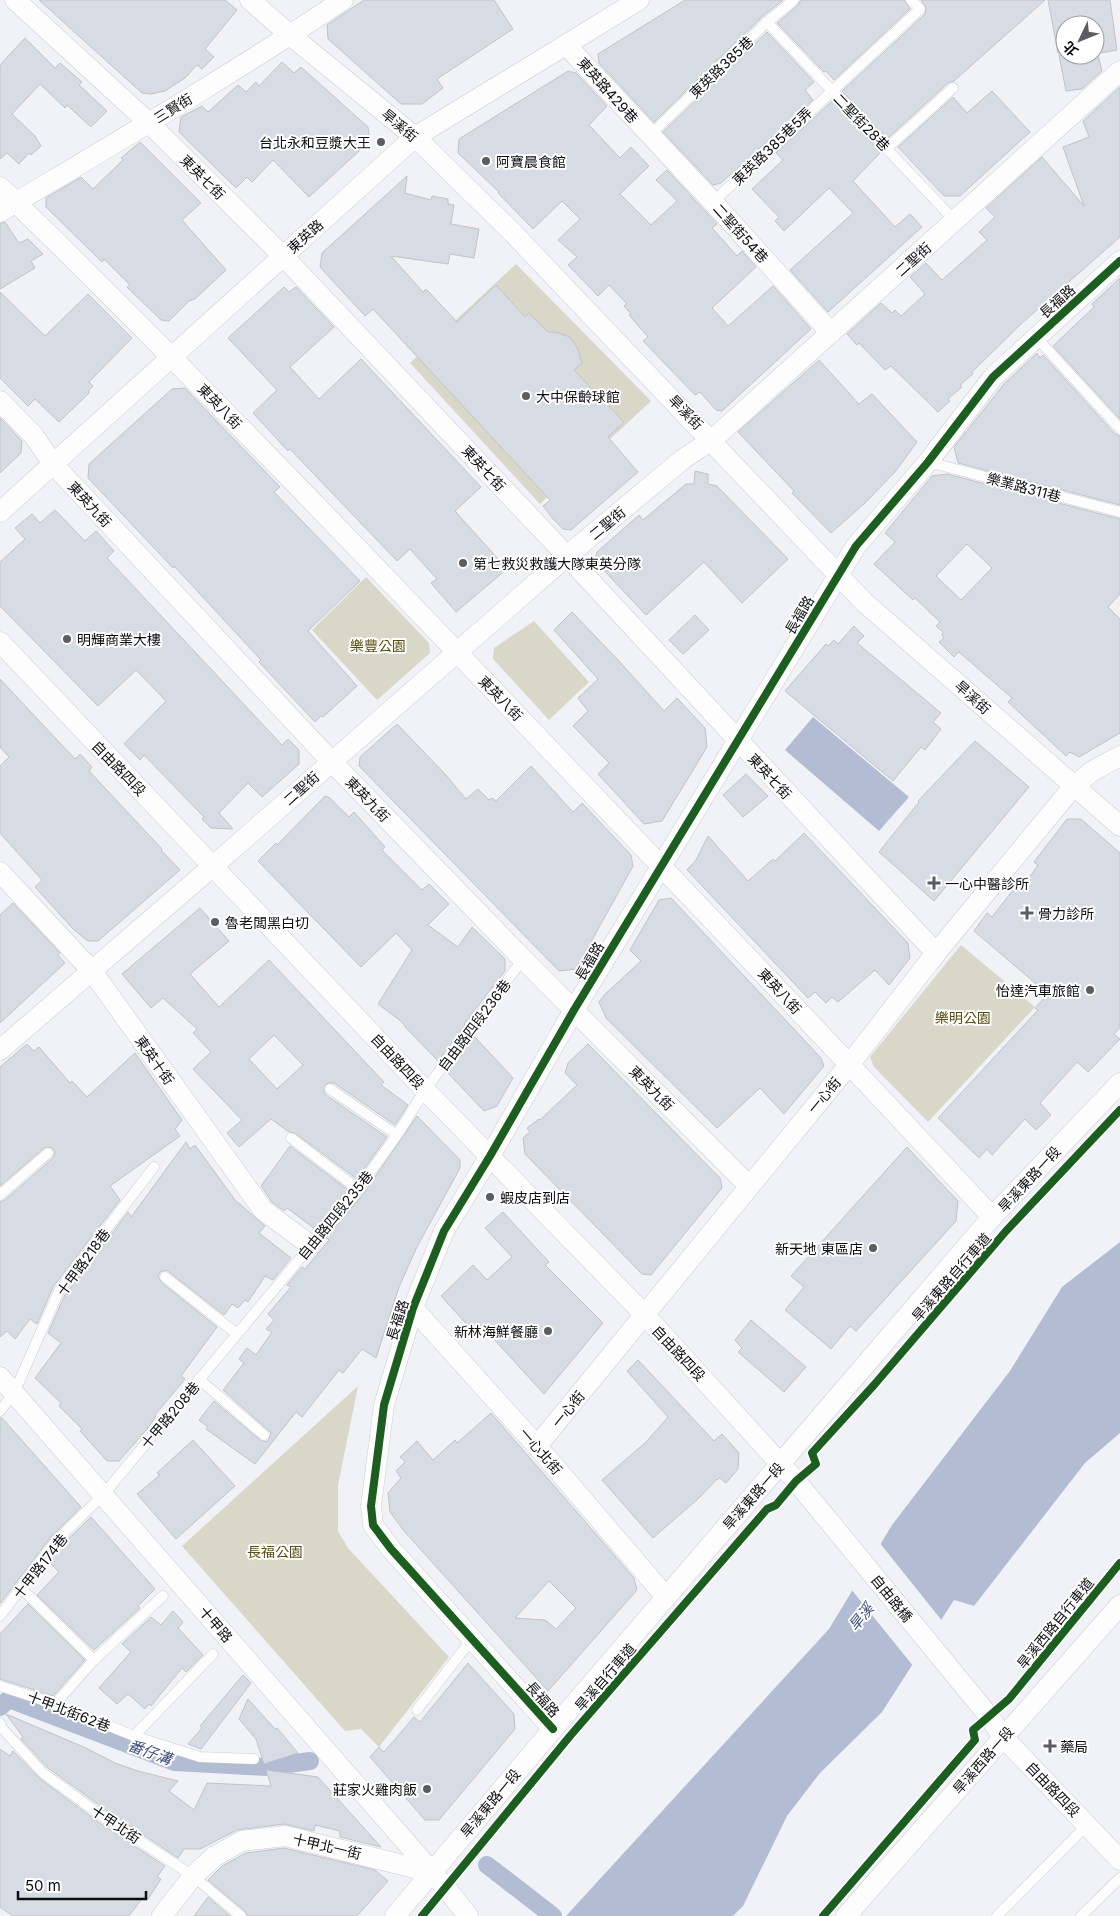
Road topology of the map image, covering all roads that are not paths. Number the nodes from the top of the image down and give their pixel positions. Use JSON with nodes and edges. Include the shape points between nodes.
{"nodes":[{"id":1,"x":15,"y":0,"type":"edge"},
{"id":2,"x":250,"y":0,"type":"edge"},
{"id":3,"x":343,"y":0,"type":"edge"},
{"id":4,"x":639,"y":0,"type":"edge"},
{"id":5,"x":794,"y":0,"type":"edge"},
{"id":6,"x":911,"y":0,"type":"edge"},
{"id":7,"x":768,"y":22,"type":"junction"},
{"id":8,"x":290,"y":36,"type":"junction"},
{"id":9,"x":566,"y":45,"type":"junction"},
{"id":10,"x":1120,"y":71,"type":"edge"},
{"id":11,"x":953,"y":88,"type":"dead end"},
{"id":12,"x":831,"y":90,"type":"junction"},
{"id":13,"x":149,"y":123,"type":"junction"},
{"id":14,"x":650,"y":136,"type":"junction"},
{"id":15,"x":416,"y":137,"type":"junction"},
{"id":16,"x":887,"y":148,"type":"junction"},
{"id":17,"x":0,"y":187,"type":"edge"},
{"id":18,"x":713,"y":202,"type":"junction"},
{"id":19,"x":8,"y":207,"type":"edge"},
{"id":20,"x":955,"y":221,"type":"junction"},
{"id":21,"x":283,"y":256,"type":"junction"},
{"id":22,"x":1120,"y":261,"type":"edge"},
{"id":23,"x":831,"y":333,"type":"junction"},
{"id":24,"x":1036,"y":337,"type":"junction"},
{"id":25,"x":172,"y":358,"type":"junction"},
{"id":26,"x":0,"y":401,"type":"edge"},
{"id":27,"x":1120,"y":429,"type":"edge"},
{"id":28,"x":712,"y":440,"type":"junction"},
{"id":29,"x":928,"y":462,"type":"junction"},
{"id":30,"x":53,"y":464,"type":"junction"},
{"id":31,"x":0,"y":512,"type":"edge"},
{"id":32,"x":1120,"y":512,"type":"edge"},
{"id":33,"x":567,"y":556,"type":"junction"},
{"id":34,"x":839,"y":573,"type":"junction"},
{"id":35,"x":0,"y":642,"type":"edge"},
{"id":36,"x":457,"y":652,"type":"junction"},
{"id":37,"x":737,"y":741,"type":"junction"},
{"id":38,"x":1120,"y":756,"type":"edge"},
{"id":39,"x":331,"y":761,"type":"junction"},
{"id":40,"x":1073,"y":787,"type":"junction"},
{"id":41,"x":1120,"y":826,"type":"edge"},
{"id":42,"x":213,"y":866,"type":"junction"},
{"id":43,"x":662,"y":867,"type":"junction"},
{"id":44,"x":0,"y":872,"type":"edge"},
{"id":45,"x":936,"y":952,"type":"junction"},
{"id":46,"x":523,"y":959,"type":"junction"},
{"id":47,"x":92,"y":971,"type":"junction"},
{"id":48,"x":574,"y":1010,"type":"junction"},
{"id":49,"x":0,"y":1050,"type":"edge"},
{"id":50,"x":849,"y":1065,"type":"junction"},
{"id":51,"x":1120,"y":1083,"type":"edge"},
{"id":52,"x":330,"y":1089,"type":"dead end"},
{"id":53,"x":425,"y":1090,"type":"junction"},
{"id":54,"x":397,"y":1135,"type":"junction"},
{"id":55,"x":291,"y":1138,"type":"dead end"},
{"id":56,"x":48,"y":1153,"type":"dead end"},
{"id":57,"x":490,"y":1156,"type":"junction"},
{"id":58,"x":154,"y":1167,"type":"dead end"},
{"id":59,"x":748,"y":1186,"type":"junction"},
{"id":60,"x":358,"y":1190,"type":"junction"},
{"id":61,"x":0,"y":1195,"type":"edge"},
{"id":62,"x":992,"y":1217,"type":"junction"},
{"id":63,"x":310,"y":1246,"type":"junction"},
{"id":64,"x":165,"y":1277,"type":"dead end"},
{"id":65,"x":413,"y":1308,"type":"junction"},
{"id":66,"x":644,"y":1314,"type":"junction"},
{"id":67,"x":237,"y":1334,"type":"junction"},
{"id":68,"x":0,"y":1377,"type":"edge"},
{"id":69,"x":199,"y":1379,"type":"junction"},
{"id":70,"x":14,"y":1393,"type":"junction"},
{"id":71,"x":0,"y":1412,"type":"edge"},
{"id":72,"x":264,"y":1435,"type":"dead end"},
{"id":73,"x":537,"y":1446,"type":"junction"},
{"id":74,"x":781,"y":1464,"type":"junction"},
{"id":75,"x":796,"y":1481,"type":"joint"},
{"id":76,"x":103,"y":1495,"type":"junction"},
{"id":77,"x":22,"y":1589,"type":"junction"},
{"id":78,"x":163,"y":1596,"type":"dead end"},
{"id":79,"x":666,"y":1597,"type":"junction"},
{"id":80,"x":1120,"y":1605,"type":"edge"},
{"id":81,"x":0,"y":1616,"type":"edge"},
{"id":82,"x":472,"y":1639,"type":"junction"},
{"id":83,"x":213,"y":1654,"type":"dead end"},
{"id":84,"x":94,"y":1660,"type":"junction"},
{"id":85,"x":0,"y":1686,"type":"edge"},
{"id":86,"x":55,"y":1704,"type":"junction"},
{"id":87,"x":417,"y":1710,"type":"dead end"},
{"id":88,"x":988,"y":1715,"type":"joint"},
{"id":89,"x":0,"y":1723,"type":"edge"},
{"id":90,"x":553,"y":1729,"type":"junction"},
{"id":91,"x":134,"y":1736,"type":"junction"},
{"id":92,"x":1003,"y":1737,"type":"junction"},
{"id":93,"x":254,"y":1759,"type":"dead end"},
{"id":94,"x":1088,"y":1825,"type":"junction"},
{"id":95,"x":1120,"y":1860,"type":"edge"},
{"id":96,"x":431,"y":1872,"type":"junction"},
{"id":97,"x":193,"y":1876,"type":"junction"},
{"id":98,"x":1120,"y":1878,"type":"edge"},
{"id":99,"x":462,"y":1908,"type":"edge"},
{"id":100,"x":162,"y":1916,"type":"edge"},
{"id":101,"x":241,"y":1916,"type":"edge"},
{"id":102,"x":395,"y":1916,"type":"edge"},
{"id":103,"x":846,"y":1916,"type":"edge"},
{"id":104,"x":997,"y":1916,"type":"edge"},
{"id":105,"x":1081,"y":1916,"type":"edge"}],
"edges":[{"from":1,"to":13,"type":"street","name":"東英七街"},
{"from":2,"to":8,"type":"street","name":"旱溪街"},
{"from":3,"to":8,"type":"street","name":"三賢街"},
{"from":4,"to":9,"type":"street","name":"東英路"},
{"from":5,"to":7,"type":"lane","name":"東英路385巷"},
{"from":6,"to":12,"type":"lane","via":[[920,9]]},
{"from":7,"to":12,"type":"lane","name":"二聖街28巷"},
{"from":7,"to":14,"type":"lane","name":"東英路385巷"},
{"from":8,"to":13,"type":"street","name":"三賢街"},
{"from":8,"to":15,"type":"street","name":"旱溪街"},
{"from":9,"to":14,"type":"street","name":"東英路429巷"},
{"from":9,"to":15,"type":"street","name":"東英路"},
{"from":10,"to":20,"type":"street","name":"二聖街"},
{"from":11,"to":16,"type":"lane"},
{"from":12,"to":16,"type":"lane","name":"二聖街28巷"},
{"from":12,"to":18,"type":"lane","name":"東英路385巷5弄"},
{"from":13,"to":19,"type":"street","name":"三賢街"},
{"from":13,"to":21,"type":"street","name":"東英七街"},
{"from":14,"to":18,"type":"street","name":"二聖街54巷"},
{"from":15,"to":21,"type":"street","name":"東英路"},
{"from":15,"to":28,"type":"street","name":"旱溪街","via":[[512,231]]},
{"from":16,"to":20,"type":"lane","name":"二聖街28巷"},
{"from":17,"to":19,"type":"street","name":"東英八街"},
{"from":18,"to":23,"type":"street","name":"二聖街54巷"},
{"from":19,"to":25,"type":"street","name":"東英八街"},
{"from":20,"to":23,"type":"street","name":"二聖街"},
{"from":21,"to":25,"type":"street","name":"東英路"},
{"from":21,"to":33,"type":"street","name":"東英七街"},
{"from":22,"to":24,"type":"street","name":"長福路"},
{"from":23,"to":28,"type":"street","name":"二聖街"},
{"from":24,"to":27,"type":"lane"},
{"from":24,"to":29,"type":"street","name":"長福路","via":[[994,377]]},
{"from":25,"to":30,"type":"street","name":"東英路"},
{"from":25,"to":36,"type":"street","name":"東英八街"},
{"from":26,"to":30,"type":"street","name":"東英九街","via":[[34,436]]},
{"from":28,"to":33,"type":"street","name":"二聖街","via":[[683,459]]},
{"from":28,"to":34,"type":"street","name":"旱溪街"},
{"from":29,"to":32,"type":"lane","name":"樂業路311巷"},
{"from":29,"to":34,"type":"street","name":"長福路","via":[[856,546]]},
{"from":30,"to":31,"type":"street","name":"東英路"},
{"from":30,"to":39,"type":"street","name":"東英九街"},
{"from":33,"to":36,"type":"street","name":"二聖街"},
{"from":33,"to":37,"type":"street","name":"東英七街"},
{"from":34,"to":37,"type":"street","name":"長福路"},
{"from":34,"to":40,"type":"street","name":"旱溪街","via":[[864,602]]},
{"from":35,"to":42,"type":"street","name":"自由路四段"},
{"from":36,"to":39,"type":"street","name":"二聖街"},
{"from":36,"to":43,"type":"street","name":"東英八街"},
{"from":37,"to":43,"type":"street","name":"長福路"},
{"from":37,"to":45,"type":"street","name":"東英七街"},
{"from":38,"to":40,"type":"street","name":"一心街","via":[[1091,772]]},
{"from":39,"to":42,"type":"street","name":"二聖街"},
{"from":39,"to":46,"type":"street","name":"東英九街"},
{"from":40,"to":41,"type":"street","name":"旱溪街"},
{"from":40,"to":45,"type":"street","name":"一心街"},
{"from":42,"to":47,"type":"street","name":"二聖街"},
{"from":42,"to":53,"type":"street","name":"自由路四段"},
{"from":43,"to":48,"type":"street","name":"長福路"},
{"from":43,"to":50,"type":"street","name":"東英八街"},
{"from":44,"to":47,"type":"street","name":"東英十街"},
{"from":45,"to":50,"type":"street","name":"一心街"},
{"from":46,"to":48,"type":"street","name":"東英九街"},
{"from":46,"to":53,"type":"lane","name":"自由路四段236巷"},
{"from":47,"to":49,"type":"street","name":"二聖街"},
{"from":47,"to":63,"type":"street","name":"東英十街","via":[[263,1210]]},
{"from":48,"to":57,"type":"street","name":"長福路"},
{"from":48,"to":59,"type":"street","name":"東英九街"},
{"from":50,"to":59,"type":"street","name":"一心街"},
{"from":50,"to":62,"type":"street","name":"東英八街"},
{"from":51,"to":62,"type":"street","name":"旱溪東路一段"},
{"from":52,"to":54,"type":"lane"},
{"from":53,"to":54,"type":"lane","name":"自由路四段235巷"},
{"from":53,"to":57,"type":"street","name":"自由路四段"},
{"from":54,"to":60,"type":"lane","name":"自由路四段235巷"},
{"from":55,"to":60,"type":"lane"},
{"from":56,"to":61,"type":"lane"},
{"from":57,"to":65,"type":"street","name":"長福路","via":[[444,1231]]},
{"from":57,"to":66,"type":"street","name":"自由路四段"},
{"from":58,"to":70,"type":"lane","name":"十甲路218巷","via":[[59,1291]]},
{"from":59,"to":66,"type":"street","name":"一心街"},
{"from":60,"to":63,"type":"lane","name":"自由路四段235巷"},
{"from":62,"to":74,"type":"street","name":"旱溪東路一段"},
{"from":63,"to":67,"type":"lane","name":"自由路四段235巷"},
{"from":64,"to":67,"type":"lane"},
{"from":65,"to":73,"type":"street","name":"一心北街"},
{"from":65,"to":82,"type":"street","name":"長福路","via":[[384,1405],[371,1506],[373,1524],[391,1549]]},
{"from":66,"to":73,"type":"street","name":"一心街"},
{"from":66,"to":74,"type":"street","name":"自由路四段"},
{"from":67,"to":69,"type":"lane","name":"十甲路208巷"},
{"from":68,"to":70,"type":"street","name":"十甲路"},
{"from":69,"to":72,"type":"lane"},
{"from":69,"to":76,"type":"lane","name":"十甲路208巷"},
{"from":70,"to":71,"type":"lane","name":"十甲路218巷"},
{"from":70,"to":76,"type":"street","name":"十甲路"},
{"from":73,"to":79,"type":"street","name":"一心北街"},
{"from":74,"to":75,"type":"street","name":"自由路四段"},
{"from":74,"to":79,"type":"street","name":"旱溪東路一段"},
{"from":75,"to":88,"type":"street","name":"自由路橋"},
{"from":76,"to":77,"type":"lane","name":"十甲路174巷","via":[[55,1542]]},
{"from":76,"to":96,"type":"street","name":"十甲路"},
{"from":77,"to":81,"type":"lane","name":"十甲路174巷"},
{"from":77,"to":84,"type":"lane"},
{"from":78,"to":84,"type":"lane"},
{"from":79,"to":90,"type":"street","name":"旱溪東路一段"},
{"from":80,"to":92,"type":"street","name":"旱溪西路一段"},
{"from":82,"to":87,"type":"lane"},
{"from":82,"to":90,"type":"street","name":"長福路"},
{"from":83,"to":91,"type":"lane"},
{"from":84,"to":86,"type":"lane"},
{"from":85,"to":86,"type":"lane","name":"十甲北街62巷"},
{"from":86,"to":91,"type":"lane","name":"十甲北街62巷"},
{"from":88,"to":92,"type":"street","name":"自由路四段"},
{"from":89,"to":97,"type":"lane","name":"十甲北街","via":[[43,1773]]},
{"from":90,"to":96,"type":"street","name":"旱溪東路一段"},
{"from":91,"to":93,"type":"lane","name":"十甲北街62巷","via":[[200,1756]]},
{"from":92,"to":94,"type":"street","name":"自由路四段"},
{"from":92,"to":103,"type":"street","name":"旱溪西路一段"},
{"from":94,"to":95,"type":"street","name":"自由路四段"},
{"from":94,"to":104,"type":"lane"},
{"from":96,"to":97,"type":"street","name":"十甲北一街","via":[[285,1836],[242,1841],[216,1856]]},
{"from":96,"to":99,"type":"street","name":"十甲路"},
{"from":96,"to":102,"type":"street","name":"旱溪東路一段"},
{"from":97,"to":100,"type":"street","name":"十甲北一街"},
{"from":97,"to":101,"type":"lane","name":"十甲北街"},
{"from":98,"to":105,"type":"lane"}]}
